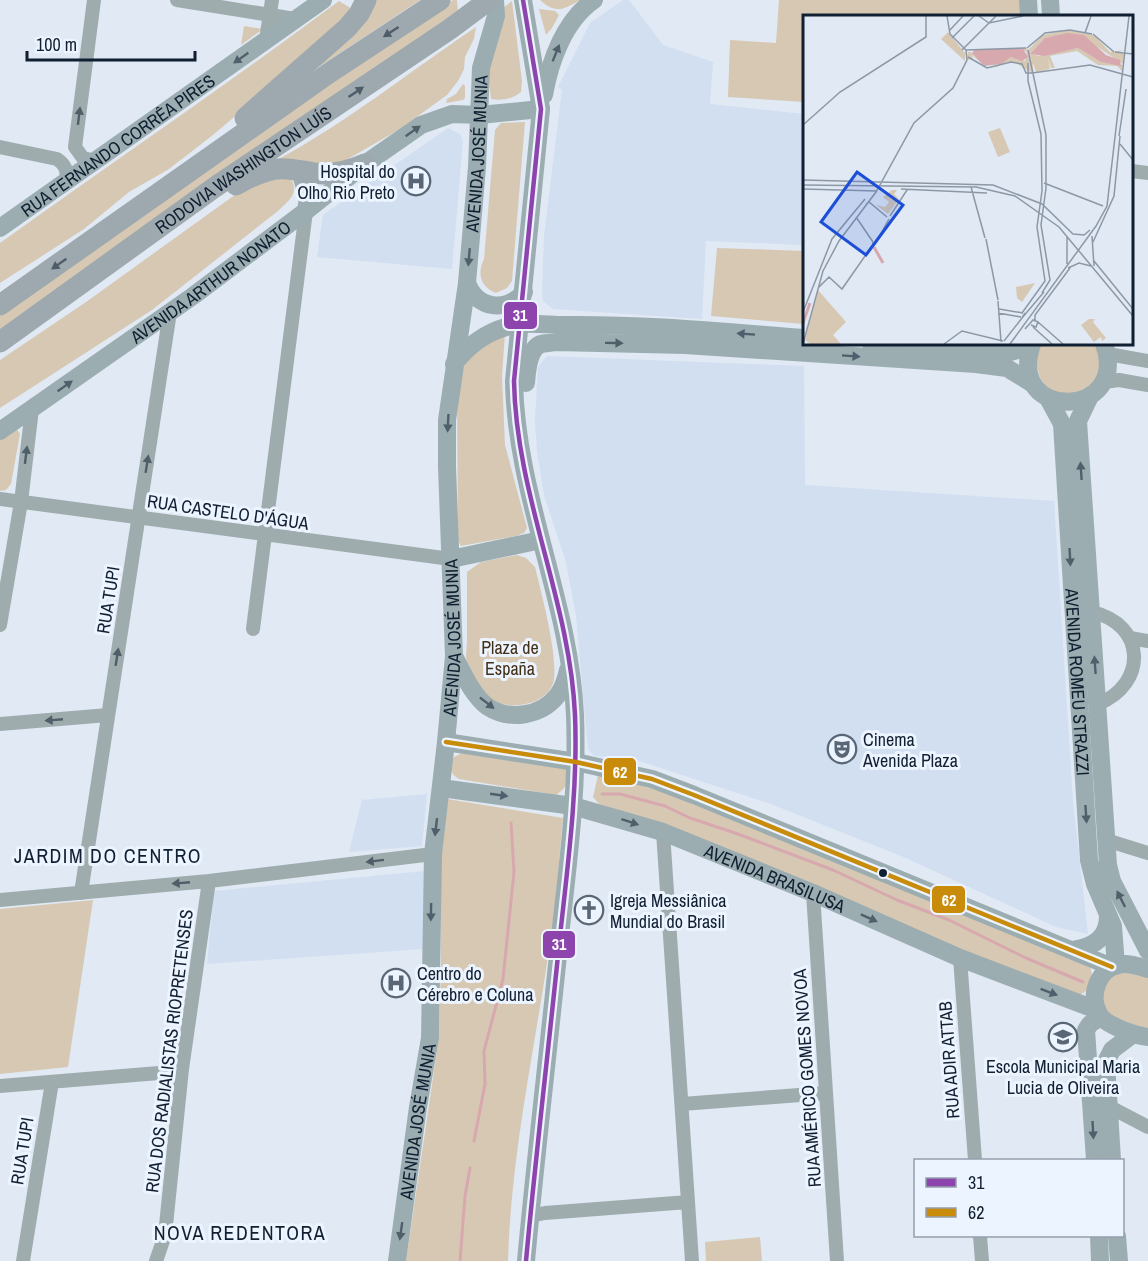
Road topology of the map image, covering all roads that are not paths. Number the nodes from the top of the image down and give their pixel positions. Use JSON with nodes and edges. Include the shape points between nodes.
{"nodes":[{"id":1,"x":94,"y":0,"type":"edge"},
{"id":2,"x":177,"y":0,"type":"edge"},
{"id":3,"x":272,"y":0,"type":"edge"},
{"id":4,"x":322,"y":0,"type":"edge"},
{"id":5,"x":366,"y":0,"type":"edge"},
{"id":6,"x":440,"y":0,"type":"edge"},
{"id":7,"x":523,"y":0,"type":"edge"},
{"id":8,"x":594,"y":0,"type":"edge"},
{"id":9,"x":1028,"y":0,"type":"edge"},
{"id":10,"x":1050,"y":0,"type":"edge"},
{"id":11,"x":493,"y":5,"type":"edge"},
{"id":12,"x":270,"y":15,"type":"junction"},
{"id":13,"x":1029,"y":15,"type":"edge"},
{"id":14,"x":1051,"y":15,"type":"edge"},
{"id":15,"x":295,"y":20,"type":"junction"},
{"id":16,"x":266,"y":40,"type":"junction"},
{"id":17,"x":542,"y":109,"type":"junction"},
{"id":18,"x":480,"y":115,"type":"junction"},
{"id":19,"x":0,"y":147,"type":"edge"},
{"id":20,"x":75,"y":147,"type":"junction"},
{"id":21,"x":57,"y":159,"type":"junction"},
{"id":22,"x":96,"y":161,"type":"junction"},
{"id":23,"x":364,"y":164,"type":"junction"},
{"id":24,"x":300,"y":171,"type":"junction"},
{"id":25,"x":1133,"y":171,"type":"edge"},
{"id":26,"x":1148,"y":173,"type":"edge"},
{"id":27,"x":67,"y":181,"type":"junction"},
{"id":28,"x":306,"y":211,"type":"junction"},
{"id":29,"x":0,"y":228,"type":"edge"},
{"id":30,"x":89,"y":244,"type":"junction"},
{"id":31,"x":467,"y":283,"type":"junction"},
{"id":32,"x":524,"y":292,"type":"junction"},
{"id":33,"x":0,"y":305,"type":"edge"},
{"id":34,"x":170,"y":312,"type":"junction"},
{"id":35,"x":33,"y":319,"type":"junction"},
{"id":36,"x":521,"y":324,"type":"junction"},
{"id":37,"x":803,"y":338,"type":"edge"},
{"id":38,"x":0,"y":342,"type":"edge"},
{"id":39,"x":884,"y":345,"type":"edge"},
{"id":40,"x":1030,"y":345,"type":"edge"},
{"id":41,"x":1031,"y":345,"type":"edge"},
{"id":42,"x":1106,"y":349,"type":"edge"},
{"id":43,"x":1148,"y":361,"type":"edge"},
{"id":44,"x":454,"y":365,"type":"junction"},
{"id":45,"x":1104,"y":382,"type":"junction"},
{"id":46,"x":1033,"y":384,"type":"junction"},
{"id":47,"x":1148,"y":385,"type":"edge"},
{"id":48,"x":1090,"y":396,"type":"junction"},
{"id":49,"x":1048,"y":398,"type":"junction"},
{"id":50,"x":32,"y":409,"type":"junction"},
{"id":51,"x":0,"y":431,"type":"edge"},
{"id":52,"x":518,"y":435,"type":"junction"},
{"id":53,"x":0,"y":499,"type":"edge"},
{"id":54,"x":21,"y":502,"type":"junction"},
{"id":55,"x":139,"y":518,"type":"junction"},
{"id":56,"x":265,"y":536,"type":"junction"},
{"id":57,"x":541,"y":540,"type":"junction"},
{"id":58,"x":478,"y":554,"type":"junction"},
{"id":59,"x":451,"y":559,"type":"junction"},
{"id":60,"x":451,"y":582,"type":"junction"},
{"id":61,"x":1092,"y":612,"type":"junction"},
{"id":62,"x":0,"y":620,"type":"edge"},
{"id":63,"x":253,"y":629,"type":"dead end"},
{"id":64,"x":1130,"y":638,"type":"junction"},
{"id":65,"x":1148,"y":641,"type":"edge"},
{"id":66,"x":454,"y":656,"type":"junction"},
{"id":67,"x":570,"y":664,"type":"junction"},
{"id":68,"x":1133,"y":667,"type":"junction"},
{"id":69,"x":1148,"y":669,"type":"edge"},
{"id":70,"x":1098,"y":704,"type":"junction"},
{"id":71,"x":108,"y":715,"type":"junction"},
{"id":72,"x":0,"y":724,"type":"edge"},
{"id":73,"x":446,"y":742,"type":"junction"},
{"id":74,"x":576,"y":762,"type":"junction"},
{"id":75,"x":441,"y":788,"type":"junction"},
{"id":76,"x":573,"y":806,"type":"junction"},
{"id":77,"x":663,"y":832,"type":"junction"},
{"id":78,"x":1106,"y":840,"type":"junction"},
{"id":79,"x":1143,"y":852,"type":"edge"},
{"id":80,"x":433,"y":854,"type":"junction"},
{"id":81,"x":1108,"y":865,"type":"junction"},
{"id":82,"x":209,"y":881,"type":"junction"},
{"id":83,"x":81,"y":893,"type":"junction"},
{"id":84,"x":813,"y":893,"type":"junction"},
{"id":85,"x":0,"y":900,"type":"edge"},
{"id":86,"x":1108,"y":914,"type":"junction"},
{"id":87,"x":1073,"y":950,"type":"junction"},
{"id":88,"x":1148,"y":951,"type":"edge"},
{"id":89,"x":960,"y":958,"type":"junction"},
{"id":90,"x":1114,"y":967,"type":"junction"},
{"id":91,"x":1148,"y":969,"type":"edge"},
{"id":92,"x":1099,"y":1013,"type":"junction"},
{"id":93,"x":1141,"y":1035,"type":"edge"},
{"id":94,"x":182,"y":1069,"type":"junction"},
{"id":95,"x":52,"y":1083,"type":"junction"},
{"id":96,"x":0,"y":1086,"type":"edge"},
{"id":97,"x":826,"y":1093,"type":"junction"},
{"id":98,"x":1092,"y":1098,"type":"junction"},
{"id":99,"x":682,"y":1104,"type":"junction"},
{"id":100,"x":1108,"y":1107,"type":"junction"},
{"id":101,"x":1148,"y":1127,"type":"edge"},
{"id":102,"x":975,"y":1159,"type":"edge"},
{"id":103,"x":1095,"y":1159,"type":"edge"},
{"id":104,"x":1112,"y":1159,"type":"edge"},
{"id":105,"x":688,"y":1202,"type":"junction"},
{"id":106,"x":530,"y":1216,"type":"junction"},
{"id":107,"x":980,"y":1237,"type":"edge"},
{"id":108,"x":1099,"y":1237,"type":"edge"},
{"id":109,"x":1117,"y":1237,"type":"edge"},
{"id":110,"x":23,"y":1261,"type":"edge"},
{"id":111,"x":156,"y":1261,"type":"edge"},
{"id":112,"x":397,"y":1261,"type":"edge"},
{"id":113,"x":526,"y":1261,"type":"edge"},
{"id":114,"x":692,"y":1261,"type":"edge"},
{"id":115,"x":837,"y":1261,"type":"edge"},
{"id":116,"x":982,"y":1261,"type":"edge"},
{"id":117,"x":1100,"y":1261,"type":"edge"},
{"id":118,"x":1119,"y":1261,"type":"edge"}],
"edges":[{"from":20,"to":1,"type":"street","one_way":true},
{"from":2,"to":12,"type":"street"},
{"from":3,"to":12,"type":"street"},
{"from":4,"to":15,"type":"main road","name":"RUA FERNANDO CORRÊA PIRES"},
{"from":5,"to":30,"type":"highway","via":[[348,28],[288,81]]},
{"from":6,"to":30,"type":"highway","name":"RODOVIA WASHINGTON LUÍS","one_way":true,"via":[[329,73]]},
{"from":7,"to":17,"type":"main road"},
{"from":17,"to":8,"type":"main road","one_way":true,"via":[[548,73],[562,40],[577,16]]},
{"from":9,"to":13,"type":"main road"},
{"from":10,"to":14,"type":"main road"},
{"from":11,"to":18,"type":"main road","name":"AVENIDA JOSÉ MUNIA","via":[[481,68]]},
{"from":35,"to":11,"type":"highway","name":"RODOVIA WASHINGTON LUÍS","one_way":true,"via":[[214,187],[450,29]]},
{"from":12,"to":15,"type":"street"},
{"from":12,"to":16,"type":"street"},
{"from":15,"to":16,"type":"main road","name":"RUA FERNANDO CORRÊA PIRES"},
{"from":16,"to":22,"type":"main road","name":"RUA FERNANDO CORRÊA PIRES","one_way":true},
{"from":17,"to":18,"type":"main road","name":"AVENIDA ARTHUR NONATO"},
{"from":17,"to":32,"type":"main road"},
{"from":23,"to":18,"type":"main road","name":"AVENIDA ARTHUR NONATO","one_way":true,"via":[[431,120],[452,114]]},
{"from":18,"to":31,"type":"main road","name":"AVENIDA JOSÉ MUNIA","one_way":true},
{"from":19,"to":21,"type":"street"},
{"from":20,"to":21,"type":"street","via":[[68,156]]},
{"from":20,"to":22,"type":"street","via":[[83,158]]},
{"from":21,"to":27,"type":"street","via":[[64,164]]},
{"from":22,"to":27,"type":"main road","name":"RUA FERNANDO CORRÊA PIRES"},
{"from":23,"to":24,"type":"highway","via":[[345,172]]},
{"from":23,"to":28,"type":"main road","name":"AVENIDA ARTHUR NONATO"},
{"from":24,"to":28,"type":"main road","via":[[308,198]]},
{"from":24,"to":35,"type":"highway","via":[[276,169],[244,180]]},
{"from":25,"to":26,"type":"street"},
{"from":27,"to":29,"type":"main road","name":"RUA FERNANDO CORRÊA PIRES"},
{"from":28,"to":34,"type":"main road","name":"AVENIDA ARTHUR NONATO"},
{"from":28,"to":56,"type":"street"},
{"from":30,"to":33,"type":"highway","name":"RODOVIA WASHINGTON LUÍS","one_way":true},
{"from":31,"to":32,"type":"main road","via":[[478,299],[496,306],[509,304]]},
{"from":31,"to":44,"type":"main road","name":"AVENIDA JOSÉ MUNIA"},
{"from":32,"to":36,"type":"main road"},
{"from":50,"to":34,"type":"main road","name":"AVENIDA ARTHUR NONATO","one_way":true},
{"from":55,"to":34,"type":"street","name":"RUA TUPI","one_way":true},
{"from":35,"to":38,"type":"highway","name":"RODOVIA WASHINGTON LUÍS"},
{"from":37,"to":36,"type":"main road","one_way":true,"via":[[609,325]]},
{"from":36,"to":44,"type":"main road","via":[[483,337]]},
{"from":36,"to":52,"type":"main road","via":[[514,381]]},
{"from":39,"to":40,"type":"main road","via":[[1002,354]]},
{"from":41,"to":46,"type":"main road","via":[[1028,370]]},
{"from":42,"to":43,"type":"street"},
{"from":42,"to":45,"type":"main road","via":[[1108,368]]},
{"from":44,"to":59,"type":"main road","name":"AVENIDA JOSÉ MUNIA","one_way":true,"via":[[447,420]]},
{"from":45,"to":47,"type":"street"},
{"from":45,"to":48,"type":"main road"},
{"from":46,"to":49,"type":"main road","name":"AVENIDA ROMEU STRAZZI"},
{"from":52,"to":46,"type":"main road","name":"AVENIDA ROMEU STRAZZI","one_way":true,"via":[[529,360],[540,344],[556,342],[685,345],[976,364],[1006,368]]},
{"from":48,"to":49,"type":"main road","via":[[1069,403]]},
{"from":61,"to":48,"type":"main road","name":"AVENIDA ROMEU STRAZZI","one_way":true,"via":[[1078,421]]},
{"from":49,"to":86,"type":"main road","name":"AVENIDA ROMEU STRAZZI","one_way":true,"via":[[1062,424],[1089,860]]},
{"from":50,"to":51,"type":"main road","name":"AVENIDA ARTHUR NONATO"},
{"from":54,"to":50,"type":"street","one_way":true},
{"from":52,"to":57,"type":"main road"},
{"from":53,"to":54,"type":"street","name":"RUA CASTELO D'ÁGUA"},
{"from":54,"to":55,"type":"street","name":"RUA CASTELO D'ÁGUA"},
{"from":54,"to":62,"type":"street"},
{"from":55,"to":56,"type":"street","name":"RUA CASTELO D'ÁGUA"},
{"from":71,"to":55,"type":"street","name":"RUA TUPI","one_way":true},
{"from":56,"to":59,"type":"street","name":"RUA CASTELO D'ÁGUA"},
{"from":56,"to":63,"type":"street"},
{"from":57,"to":58,"type":"main road"},
{"from":57,"to":67,"type":"main road"},
{"from":58,"to":59,"type":"main road"},
{"from":58,"to":60,"type":"main road"},
{"from":59,"to":60,"type":"main road","name":"AVENIDA JOSÉ MUNIA"},
{"from":60,"to":66,"type":"main road","name":"AVENIDA JOSÉ MUNIA"},
{"from":61,"to":64,"type":"street","via":[[1114,620]]},
{"from":70,"to":61,"type":"main road","name":"AVENIDA ROMEU STRAZZI","one_way":true},
{"from":64,"to":65,"type":"street"},
{"from":64,"to":68,"type":"street"},
{"from":66,"to":67,"type":"main road","one_way":true,"via":[[482,701],[500,712],[520,715],[548,706],[560,692]]},
{"from":66,"to":73,"type":"main road","name":"AVENIDA JOSÉ MUNIA"},
{"from":67,"to":74,"type":"main road"},
{"from":68,"to":69,"type":"street"},
{"from":68,"to":70,"type":"street","via":[[1121,691]]},
{"from":70,"to":78,"type":"main road","name":"AVENIDA ROMEU STRAZZI"},
{"from":71,"to":72,"type":"street","one_way":true},
{"from":71,"to":83,"type":"street","name":"RUA TUPI"},
{"from":73,"to":74,"type":"main road"},
{"from":73,"to":75,"type":"main road","name":"AVENIDA JOSÉ MUNIA"},
{"from":74,"to":76,"type":"main road"},
{"from":74,"to":87,"type":"main road","via":[[652,780],[694,795]]},
{"from":75,"to":76,"type":"main road","name":"AVENIDA BRASILUSA","one_way":true},
{"from":75,"to":80,"type":"main road","name":"AVENIDA JOSÉ MUNIA","one_way":true},
{"from":76,"to":77,"type":"main road","name":"AVENIDA BRASILUSA","one_way":true},
{"from":76,"to":106,"type":"main road"},
{"from":77,"to":84,"type":"main road","name":"AVENIDA BRASILUSA"},
{"from":77,"to":99,"type":"street"},
{"from":78,"to":79,"type":"street"},
{"from":78,"to":81,"type":"main road","name":"AVENIDA ROMEU STRAZZI"},
{"from":79,"to":81,"type":"street","via":[[1121,856]]},
{"from":80,"to":82,"type":"street","one_way":true},
{"from":80,"to":112,"type":"main road","name":"AVENIDA JOSÉ MUNIA","one_way":true,"via":[[430,1038]]},
{"from":88,"to":81,"type":"main road","name":"AVENIDA ROMEU STRAZZI","one_way":true,"via":[[1112,881]]},
{"from":82,"to":83,"type":"street","one_way":true},
{"from":82,"to":94,"type":"street","name":"RUA DOS RADIALISTAS RIOPRETENSES"},
{"from":83,"to":85,"type":"street"},
{"from":84,"to":89,"type":"main road","name":"AVENIDA BRASILUSA","one_way":true},
{"from":84,"to":97,"type":"street","name":"RUA AMÉRICO GOMES NOVOA"},
{"from":86,"to":87,"type":"main road","via":[[1100,939]]},
{"from":86,"to":90,"type":"main road","name":"AVENIDA ROMEU STRAZZI","via":[[1113,926]]},
{"from":87,"to":90,"type":"main road"},
{"from":89,"to":92,"type":"main road","name":"AVENIDA BRASILUSA","one_way":true},
{"from":89,"to":102,"type":"street","name":"RUA ADIR ATTAB"},
{"from":90,"to":91,"type":"main road","via":[[1126,964]]},
{"from":90,"to":92,"type":"main road","via":[[1102,975],[1096,986],[1094,999]]},
{"from":92,"to":93,"type":"main road","name":"AVENIDA BRASILUSA","via":[[1107,1023]]},
{"from":92,"to":98,"type":"main road","via":[[1086,1030]]},
{"from":93,"to":100,"type":"main road","via":[[1124,1040],[1108,1055]]},
{"from":94,"to":95,"type":"street"},
{"from":94,"to":111,"type":"street","name":"RUA DOS RADIALISTAS RIOPRETENSES","via":[[165,1235]]},
{"from":95,"to":96,"type":"street"},
{"from":95,"to":110,"type":"street","name":"RUA TUPI"},
{"from":97,"to":99,"type":"street"},
{"from":97,"to":115,"type":"street","name":"RUA AMÉRICO GOMES NOVOA"},
{"from":98,"to":100,"type":"street"},
{"from":98,"to":103,"type":"main road","one_way":true},
{"from":99,"to":105,"type":"street"},
{"from":100,"to":101,"type":"street"},
{"from":100,"to":104,"type":"main road"},
{"from":105,"to":106,"type":"street"},
{"from":105,"to":114,"type":"street"},
{"from":106,"to":113,"type":"main road"},
{"from":107,"to":116,"type":"street"},
{"from":108,"to":117,"type":"main road"},
{"from":109,"to":118,"type":"main road"}]}
